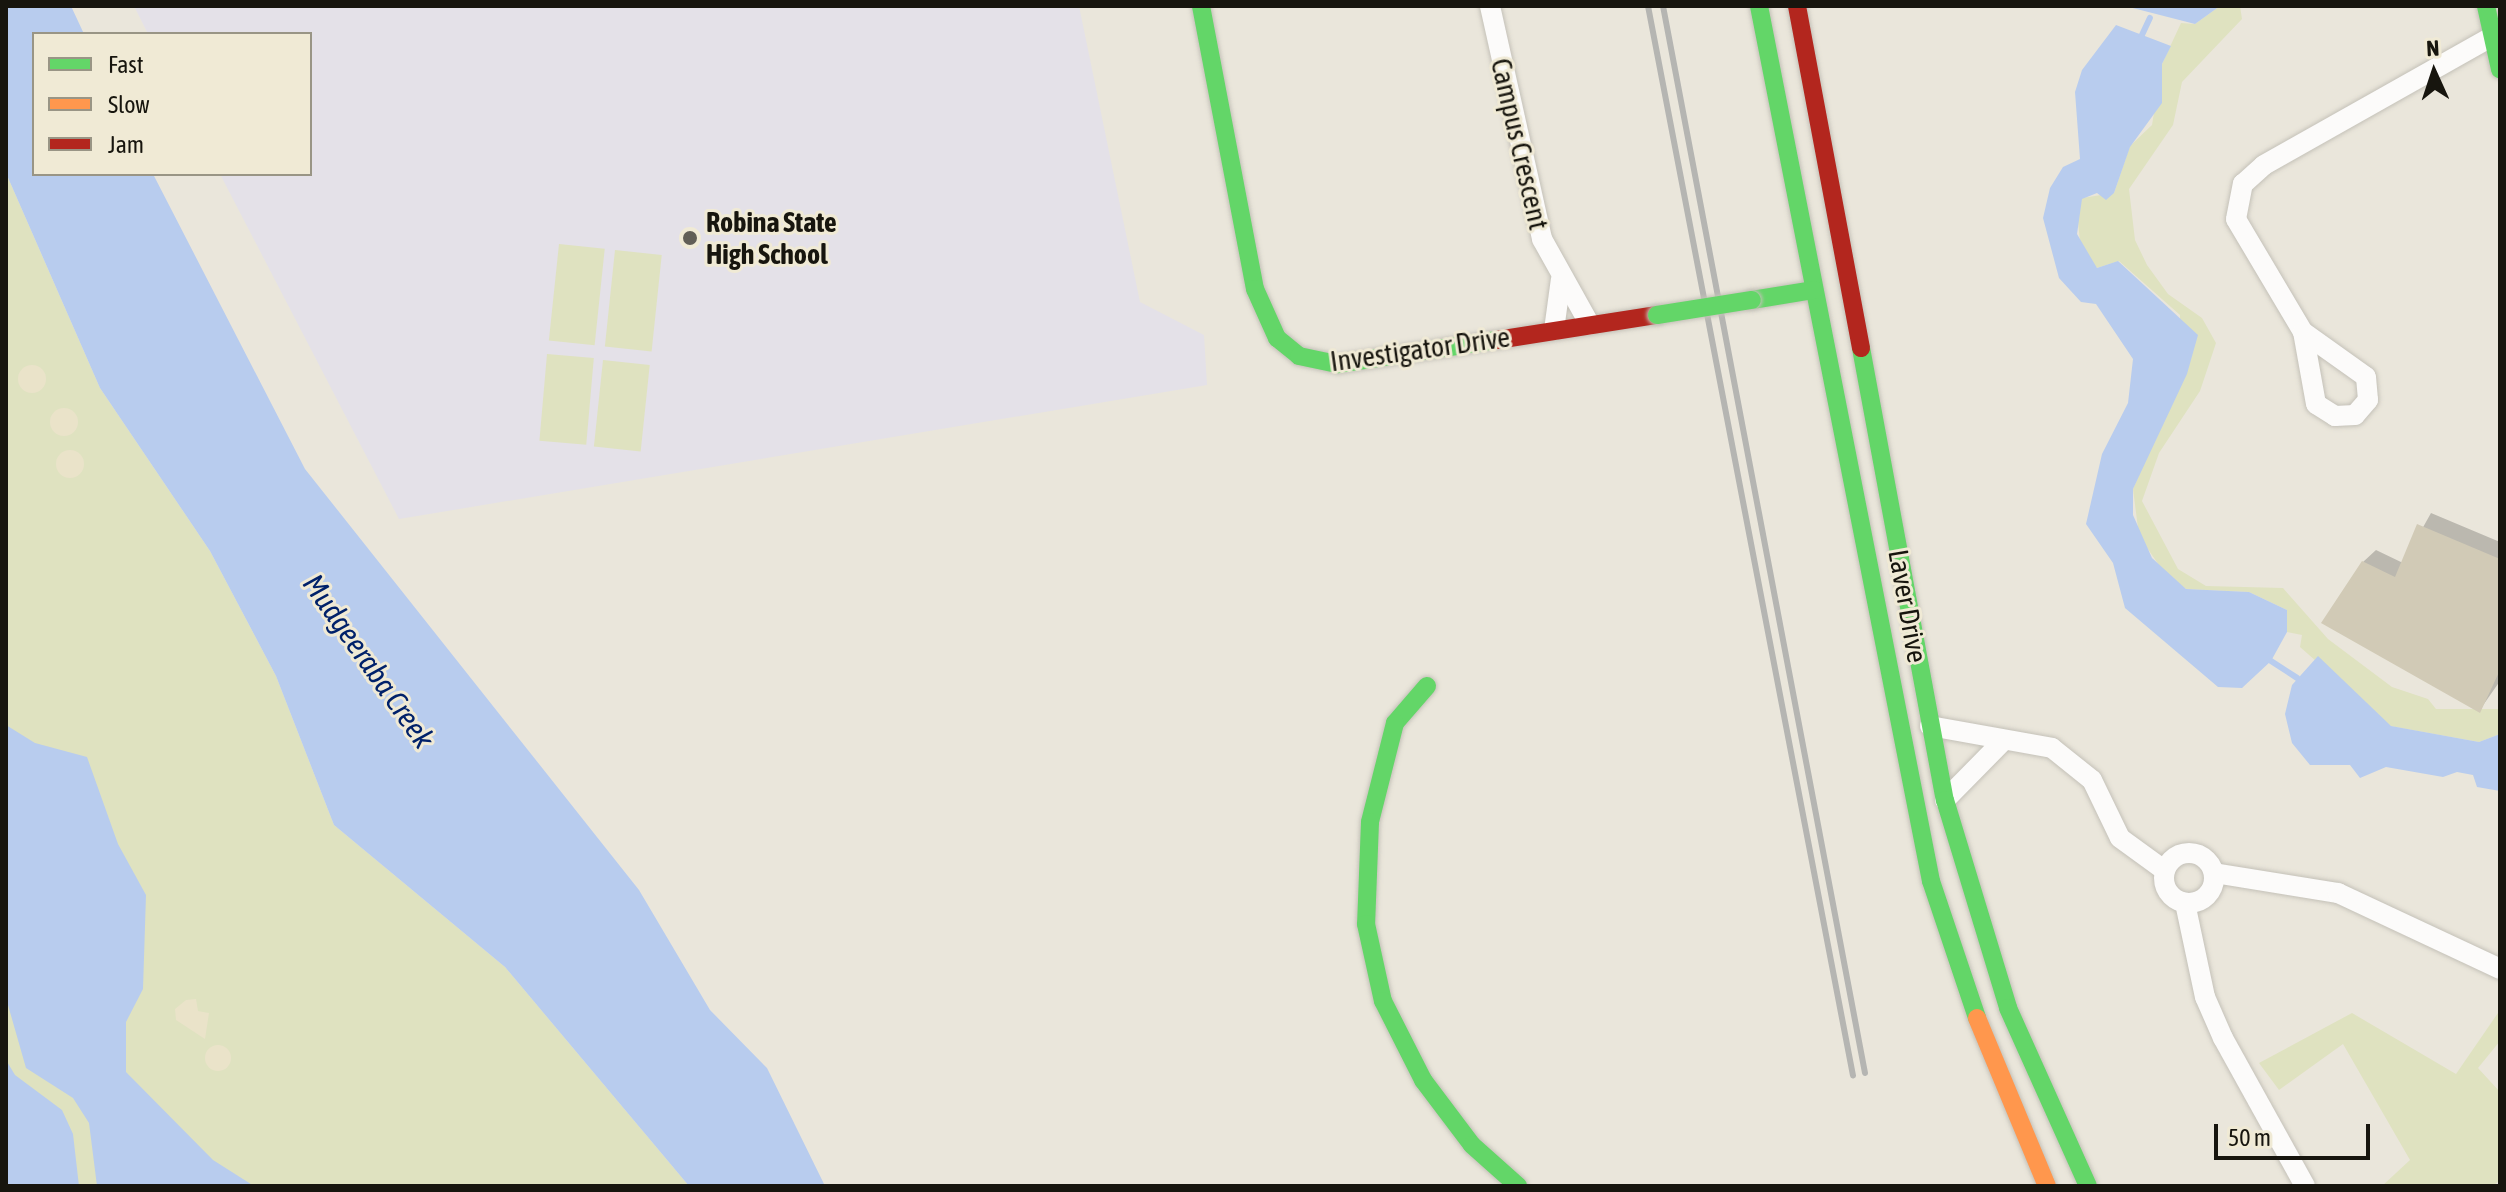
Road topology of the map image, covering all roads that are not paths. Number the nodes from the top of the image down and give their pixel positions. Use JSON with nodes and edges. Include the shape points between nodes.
{"nodes":[{"id":1,"x":1201,"y":6,"type":"edge"},
{"id":2,"x":1490,"y":6,"type":"edge"},
{"id":3,"x":1759,"y":6,"type":"edge"},
{"id":4,"x":1797,"y":6,"type":"edge"},
{"id":5,"x":2486,"y":6,"type":"edge"},
{"id":6,"x":2491,"y":37,"type":"junction"},
{"id":7,"x":2500,"y":69,"type":"edge"},
{"id":8,"x":1561,"y":279,"type":"junction"},
{"id":9,"x":1814,"y":290,"type":"junction"},
{"id":10,"x":1590,"y":325,"type":"junction"},
{"id":11,"x":1554,"y":330,"type":"junction"},
{"id":12,"x":2303,"y":332,"type":"dead end"},
{"id":13,"x":1427,"y":686,"type":"dead end"},
{"id":14,"x":1930,"y":726,"type":"junction"},
{"id":15,"x":2002,"y":742,"type":"junction"},
{"id":16,"x":1945,"y":800,"type":"junction"},
{"id":17,"x":2164,"y":870,"type":"junction"},
{"id":18,"x":2214,"y":873,"type":"junction"},
{"id":19,"x":2185,"y":903,"type":"junction"},
{"id":20,"x":2500,"y":969,"type":"edge"},
{"id":21,"x":1518,"y":1186,"type":"edge"},
{"id":22,"x":2047,"y":1186,"type":"edge"},
{"id":23,"x":2088,"y":1186,"type":"edge"},
{"id":24,"x":2305,"y":1186,"type":"edge"}],
"edges":[{"from":1,"to":11,"type":"street","name":"Investigator Drive","via":[[1255,289],[1277,338],[1313,362],[1338,364]]},
{"from":2,"to":8,"type":"street","name":"Campus Crescent","via":[[1518,148],[1542,239]]},
{"from":3,"to":9,"type":"street","name":"Laver Drive"},
{"from":4,"to":14,"type":"street","name":"Laver Drive"},
{"from":5,"to":6,"type":"street"},
{"from":6,"to":7,"type":"street"},
{"from":6,"to":12,"type":"street","via":[[2264,165],[2243,184],[2236,219]]},
{"from":8,"to":10,"type":"street","name":"Campus Crescent"},
{"from":8,"to":11,"type":"street"},
{"from":9,"to":10,"type":"street","name":"Investigator Drive","bridge":true},
{"from":9,"to":22,"type":"street","name":"Laver Drive","via":[[1931,881],[2000,1087]]},
{"from":10,"to":11,"type":"street","name":"Investigator Drive"},
{"from":13,"to":21,"type":"street","via":[[1391,737],[1370,822],[1366,924],[1383,1001],[1423,1080],[1472,1145]]},
{"from":14,"to":15,"type":"street"},
{"from":14,"to":16,"type":"street","name":"Laver Drive"},
{"from":15,"to":16,"type":"street"},
{"from":15,"to":17,"type":"street","via":[[2052,748],[2092,780],[2120,838]]},
{"from":16,"to":23,"type":"street","name":"Laver Drive","via":[[2008,1008]]},
{"from":17,"to":18,"type":"street","via":[[2189,852],[2205,857]]},
{"from":17,"to":19,"type":"street","via":[[2167,890]]},
{"from":18,"to":19,"type":"street","via":[[2207,896]]},
{"from":18,"to":20,"type":"street","via":[[2338,893]]},
{"from":19,"to":24,"type":"street","via":[[2211,1011]]}]}
